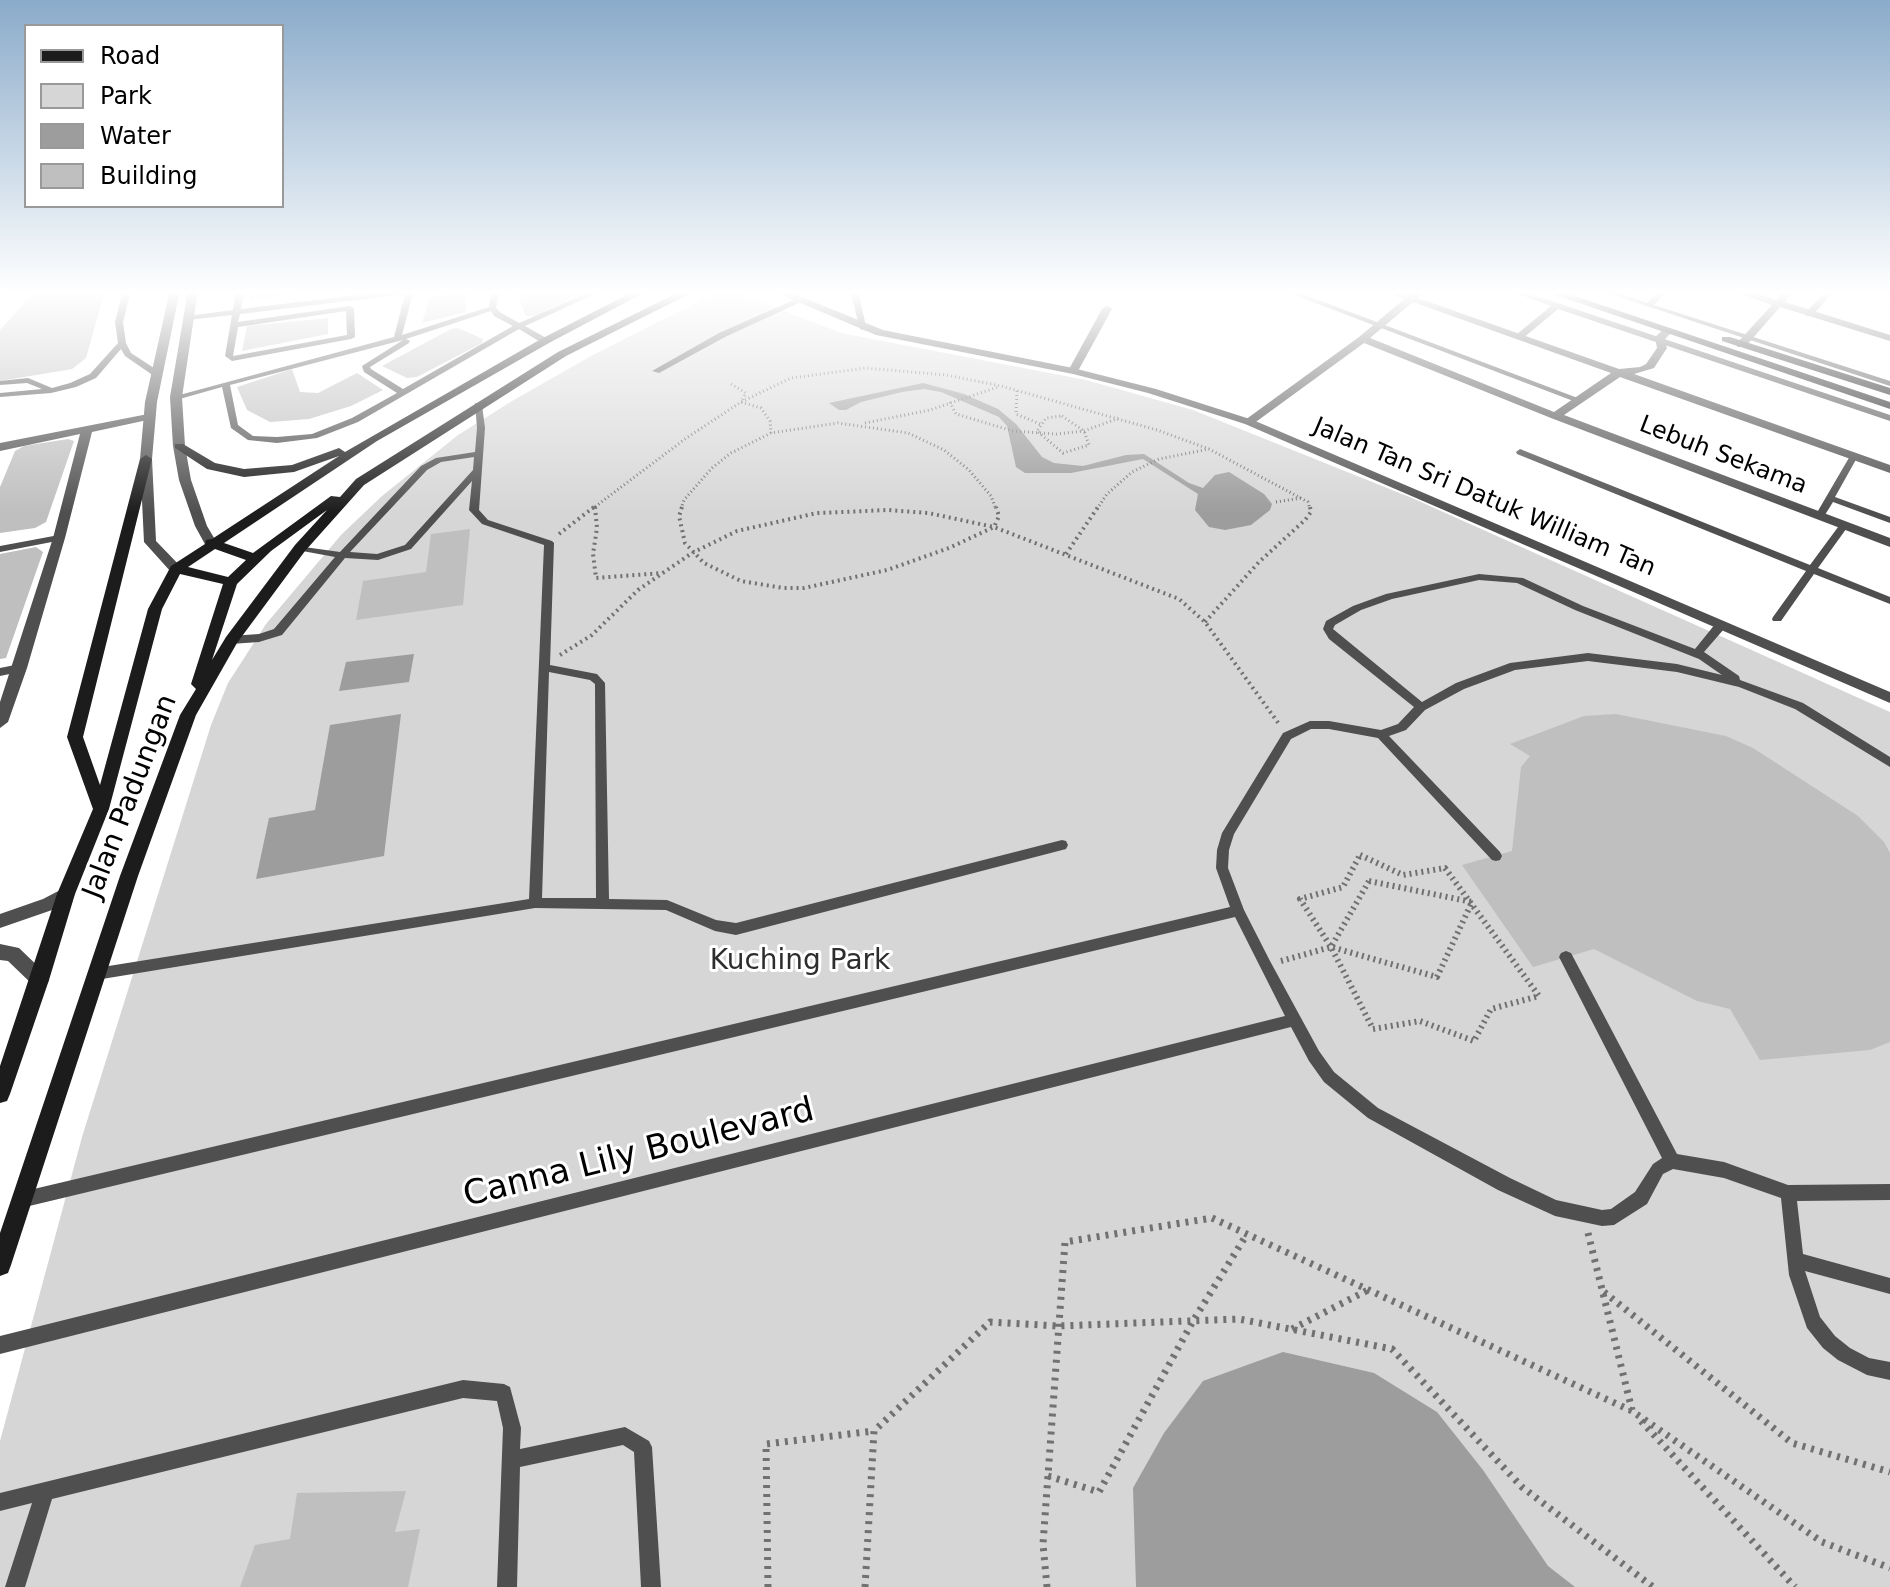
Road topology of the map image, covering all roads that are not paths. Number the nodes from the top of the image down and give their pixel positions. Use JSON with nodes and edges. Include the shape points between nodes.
{"nodes":[{"id":1,"x":103,"y":364,"type":"edge"},
{"id":2,"x":143,"y":364,"type":"edge"},
{"id":3,"x":159,"y":364,"type":"edge"},
{"id":4,"x":181,"y":364,"type":"edge"},
{"id":5,"x":301,"y":364,"type":"edge"},
{"id":6,"x":369,"y":364,"type":"edge"},
{"id":7,"x":453,"y":364,"type":"edge"},
{"id":8,"x":505,"y":364,"type":"edge"},
{"id":9,"x":545,"y":364,"type":"edge"},
{"id":10,"x":669,"y":364,"type":"edge"},
{"id":11,"x":1038,"y":364,"type":"edge"},
{"id":12,"x":1077,"y":364,"type":"edge"},
{"id":13,"x":1329,"y":364,"type":"edge"},
{"id":14,"x":1425,"y":364,"type":"edge"},
{"id":15,"x":1481,"y":364,"type":"edge"},
{"id":16,"x":1597,"y":364,"type":"edge"},
{"id":17,"x":1651,"y":364,"type":"edge"},
{"id":18,"x":1741,"y":364,"type":"edge"},
{"id":19,"x":1754,"y":364,"type":"edge"},
{"id":20,"x":1808,"y":364,"type":"edge"},
{"id":21,"x":1820,"y":364,"type":"edge"},
{"id":22,"x":656,"y":371,"type":"dead end"},
{"id":23,"x":1073,"y":371,"type":"junction"},
{"id":24,"x":1620,"y":372,"type":"junction"},
{"id":25,"x":157,"y":374,"type":"junction"},
{"id":26,"x":0,"y":383,"type":"edge"},
{"id":27,"x":1890,"y":384,"type":"edge"},
{"id":28,"x":226,"y":386,"type":"junction"},
{"id":29,"x":51,"y":391,"type":"junction"},
{"id":30,"x":1890,"y":392,"type":"edge"},
{"id":31,"x":403,"y":393,"type":"junction"},
{"id":32,"x":0,"y":395,"type":"edge"},
{"id":33,"x":176,"y":397,"type":"junction"},
{"id":34,"x":1579,"y":400,"type":"junction"},
{"id":35,"x":478,"y":405,"type":"junction"},
{"id":36,"x":1890,"y":406,"type":"edge"},
{"id":37,"x":1555,"y":416,"type":"junction"},
{"id":38,"x":148,"y":417,"type":"junction"},
{"id":39,"x":1890,"y":418,"type":"edge"},
{"id":40,"x":1249,"y":422,"type":"junction"},
{"id":41,"x":87,"y":428,"type":"junction"},
{"id":42,"x":373,"y":439,"type":"junction"},
{"id":43,"x":179,"y":446,"type":"junction"},
{"id":44,"x":0,"y":447,"type":"edge"},
{"id":45,"x":1520,"y":452,"type":"dead end"},
{"id":46,"x":477,"y":454,"type":"junction"},
{"id":47,"x":1854,"y":456,"type":"junction"},
{"id":48,"x":146,"y":459,"type":"junction"},
{"id":49,"x":1890,"y":469,"type":"edge"},
{"id":50,"x":475,"y":472,"type":"junction"},
{"id":51,"x":360,"y":482,"type":"junction"},
{"id":52,"x":1830,"y":498,"type":"junction"},
{"id":53,"x":1820,"y":516,"type":"junction"},
{"id":54,"x":1890,"y":520,"type":"edge"},
{"id":55,"x":1844,"y":525,"type":"junction"},
{"id":56,"x":59,"y":538,"type":"junction"},
{"id":57,"x":211,"y":543,"type":"junction"},
{"id":58,"x":1890,"y":543,"type":"edge"},
{"id":59,"x":300,"y":548,"type":"junction"},
{"id":60,"x":0,"y":549,"type":"edge"},
{"id":61,"x":342,"y":555,"type":"junction"},
{"id":62,"x":255,"y":558,"type":"junction"},
{"id":63,"x":176,"y":569,"type":"junction"},
{"id":64,"x":1811,"y":569,"type":"junction"},
{"id":65,"x":231,"y":582,"type":"junction"},
{"id":66,"x":1890,"y":601,"type":"edge"},
{"id":67,"x":1777,"y":619,"type":"dead end"},
{"id":68,"x":1720,"y":626,"type":"junction"},
{"id":69,"x":231,"y":640,"type":"junction"},
{"id":70,"x":1696,"y":654,"type":"junction"},
{"id":71,"x":543,"y":667,"type":"junction"},
{"id":72,"x":20,"y":668,"type":"junction"},
{"id":73,"x":0,"y":672,"type":"edge"},
{"id":74,"x":1742,"y":684,"type":"junction"},
{"id":75,"x":1890,"y":698,"type":"edge"},
{"id":76,"x":1421,"y":707,"type":"junction"},
{"id":77,"x":188,"y":715,"type":"junction"},
{"id":78,"x":0,"y":722,"type":"edge"},
{"id":79,"x":1381,"y":734,"type":"junction"},
{"id":80,"x":1890,"y":763,"type":"edge"},
{"id":81,"x":101,"y":809,"type":"junction"},
{"id":82,"x":1062,"y":845,"type":"dead end"},
{"id":83,"x":1496,"y":856,"type":"dead end"},
{"id":84,"x":66,"y":894,"type":"junction"},
{"id":85,"x":535,"y":903,"type":"junction"},
{"id":86,"x":603,"y":904,"type":"junction"},
{"id":87,"x":1238,"y":911,"type":"junction"},
{"id":88,"x":0,"y":921,"type":"edge"},
{"id":89,"x":0,"y":952,"type":"edge"},
{"id":90,"x":1566,"y":957,"type":"dead end"},
{"id":91,"x":96,"y":974,"type":"junction"},
{"id":92,"x":40,"y":980,"type":"junction"},
{"id":93,"x":1293,"y":1020,"type":"junction"},
{"id":94,"x":0,"y":1094,"type":"edge"},
{"id":95,"x":1672,"y":1161,"type":"junction"},
{"id":96,"x":1890,"y":1192,"type":"edge"},
{"id":97,"x":1788,"y":1193,"type":"junction"},
{"id":98,"x":21,"y":1200,"type":"junction"},
{"id":99,"x":1794,"y":1260,"type":"junction"},
{"id":100,"x":0,"y":1265,"type":"edge"},
{"id":101,"x":1890,"y":1286,"type":"edge"},
{"id":102,"x":0,"y":1345,"type":"edge"},
{"id":103,"x":1890,"y":1371,"type":"edge"},
{"id":104,"x":511,"y":1460,"type":"junction"},
{"id":105,"x":45,"y":1491,"type":"junction"},
{"id":106,"x":0,"y":1502,"type":"edge"},
{"id":107,"x":15,"y":1587,"type":"edge"},
{"id":108,"x":507,"y":1587,"type":"edge"},
{"id":109,"x":651,"y":1587,"type":"edge"}],
"edges":[{"from":1,"to":29,"type":"lane","via":[[93,376]]},
{"from":2,"to":25,"type":"lane"},
{"from":3,"to":25,"type":"street"},
{"from":4,"to":33,"type":"street"},
{"from":5,"to":28,"type":"lane"},
{"from":6,"to":31,"type":"lane","via":[[367,370]]},
{"from":7,"to":31,"type":"lane"},
{"from":8,"to":42,"type":"main road","name":"Jalan Padungan"},
{"from":9,"to":35,"type":"main road","name":"Jalan Padungan"},
{"from":10,"to":22,"type":"lane"},
{"from":11,"to":23,"type":"street","name":"Jalan Tan Sri Datuk William Tan"},
{"from":12,"to":23,"type":"street"},
{"from":13,"to":40,"type":"street"},
{"from":14,"to":37,"type":"street","name":"Lebuh Sekama"},
{"from":15,"to":34,"type":"lane"},
{"from":16,"to":24,"type":"street"},
{"from":17,"to":24,"type":"street"},
{"from":18,"to":39,"type":"lane"},
{"from":19,"to":36,"type":"main road"},
{"from":20,"to":30,"type":"main road"},
{"from":21,"to":27,"type":"lane"},
{"from":23,"to":40,"type":"street","name":"Jalan Tan Sri Datuk William Tan"},
{"from":24,"to":34,"type":"street"},
{"from":24,"to":47,"type":"street"},
{"from":25,"to":38,"type":"street"},
{"from":26,"to":29,"type":"lane","via":[[28,380]]},
{"from":28,"to":31,"type":"lane","via":[[234,426],[251,438],[277,440],[314,436]]},
{"from":28,"to":33,"type":"lane"},
{"from":29,"to":32,"type":"lane"},
{"from":33,"to":43,"type":"street"},
{"from":34,"to":37,"type":"street"},
{"from":35,"to":46,"type":"lane"},
{"from":35,"to":51,"type":"main road","name":"Jalan Padungan"},
{"from":37,"to":53,"type":"street","name":"Lebuh Sekama"},
{"from":38,"to":41,"type":"street"},
{"from":38,"to":48,"type":"street"},
{"from":40,"to":68,"type":"street","name":"Jalan Tan Sri Datuk William Tan"},
{"from":41,"to":44,"type":"street"},
{"from":41,"to":56,"type":"street"},
{"from":42,"to":43,"type":"main road","via":[[269,472],[226,470]]},
{"from":42,"to":57,"type":"main road","name":"Jalan Padungan"},
{"from":43,"to":57,"type":"street","via":[[185,480]]},
{"from":45,"to":64,"type":"lane"},
{"from":46,"to":50,"type":"lane"},
{"from":46,"to":61,"type":"lane","via":[[424,468]]},
{"from":47,"to":49,"type":"street"},
{"from":47,"to":52,"type":"lane"},
{"from":48,"to":63,"type":"street","via":[[150,542]]},
{"from":48,"to":81,"type":"main road","via":[[75,737]]},
{"from":50,"to":61,"type":"lane","via":[[408,547],[378,557]]},
{"from":50,"to":71,"type":"lane","via":[[474,510],[485,522],[549,543]]},
{"from":51,"to":59,"type":"main road","name":"Jalan Padungan"},
{"from":51,"to":62,"type":"main road"},
{"from":52,"to":53,"type":"lane"},
{"from":52,"to":54,"type":"lane"},
{"from":53,"to":55,"type":"street","name":"Lebuh Sekama"},
{"from":55,"to":58,"type":"street","name":"Lebuh Sekama"},
{"from":55,"to":64,"type":"lane"},
{"from":56,"to":60,"type":"lane"},
{"from":56,"to":72,"type":"street"},
{"from":57,"to":62,"type":"main road"},
{"from":57,"to":63,"type":"main road","name":"Jalan Padungan"},
{"from":59,"to":61,"type":"lane"},
{"from":59,"to":69,"type":"main road","name":"Jalan Padungan"},
{"from":61,"to":69,"type":"lane","via":[[278,632]]},
{"from":62,"to":65,"type":"main road"},
{"from":63,"to":65,"type":"main road"},
{"from":63,"to":81,"type":"main road","name":"Jalan Padungan","via":[[155,609]]},
{"from":64,"to":66,"type":"lane"},
{"from":64,"to":67,"type":"lane"},
{"from":65,"to":77,"type":"main road"},
{"from":68,"to":70,"type":"lane"},
{"from":68,"to":75,"type":"street","name":"Jalan Tan Sri Datuk William Tan"},
{"from":69,"to":77,"type":"main road","name":"Jalan Padungan"},
{"from":70,"to":74,"type":"lane"},
{"from":70,"to":76,"type":"lane","via":[[1501,577],[1390,596],[1330,623],[1333,636]]},
{"from":71,"to":85,"type":"lane"},
{"from":71,"to":86,"type":"lane","via":[[600,683]]},
{"from":72,"to":73,"type":"lane"},
{"from":72,"to":78,"type":"street"},
{"from":74,"to":76,"type":"lane","via":[[1677,668],[1588,657],[1493,671]]},
{"from":74,"to":80,"type":"lane","via":[[1799,706]]},
{"from":76,"to":79,"type":"lane","via":[[1402,727]]},
{"from":77,"to":91,"type":"main road","name":"Jalan Padungan"},
{"from":79,"to":83,"type":"lane"},
{"from":79,"to":87,"type":"lane","via":[[1310,725],[1287,736],[1223,850],[1222,868]]},
{"from":81,"to":84,"type":"main road","name":"Jalan Padungan"},
{"from":82,"to":86,"type":"lane","via":[[736,929],[667,905]]},
{"from":84,"to":88,"type":"street"},
{"from":84,"to":92,"type":"main road","name":"Jalan Padungan"},
{"from":85,"to":86,"type":"lane"},
{"from":85,"to":91,"type":"lane"},
{"from":87,"to":93,"type":"lane"},
{"from":87,"to":98,"type":"lane"},
{"from":89,"to":92,"type":"street","via":[[13,954]]},
{"from":90,"to":95,"type":"lane"},
{"from":91,"to":98,"type":"main road","name":"Jalan Padungan"},
{"from":92,"to":94,"type":"main road","name":"Jalan Padungan"},
{"from":93,"to":95,"type":"lane","via":[[1329,1077],[1373,1113],[1555,1208],[1614,1217],[1641,1198],[1658,1169]]},
{"from":93,"to":102,"type":"lane","name":"Canna Lily Boulevard"},
{"from":95,"to":97,"type":"lane","via":[[1724,1170]]},
{"from":96,"to":97,"type":"lane"},
{"from":97,"to":99,"type":"lane"},
{"from":98,"to":100,"type":"main road","name":"Jalan Padungan"},
{"from":99,"to":101,"type":"lane"},
{"from":99,"to":103,"type":"lane","via":[[1805,1306],[1829,1342],[1867,1366]]},
{"from":104,"to":105,"type":"lane","via":[[512,1428],[504,1393],[463,1389]]},
{"from":104,"to":108,"type":"lane"},
{"from":104,"to":109,"type":"lane","via":[[625,1436],[643,1447]]},
{"from":105,"to":106,"type":"lane"},
{"from":105,"to":107,"type":"lane"}]}
